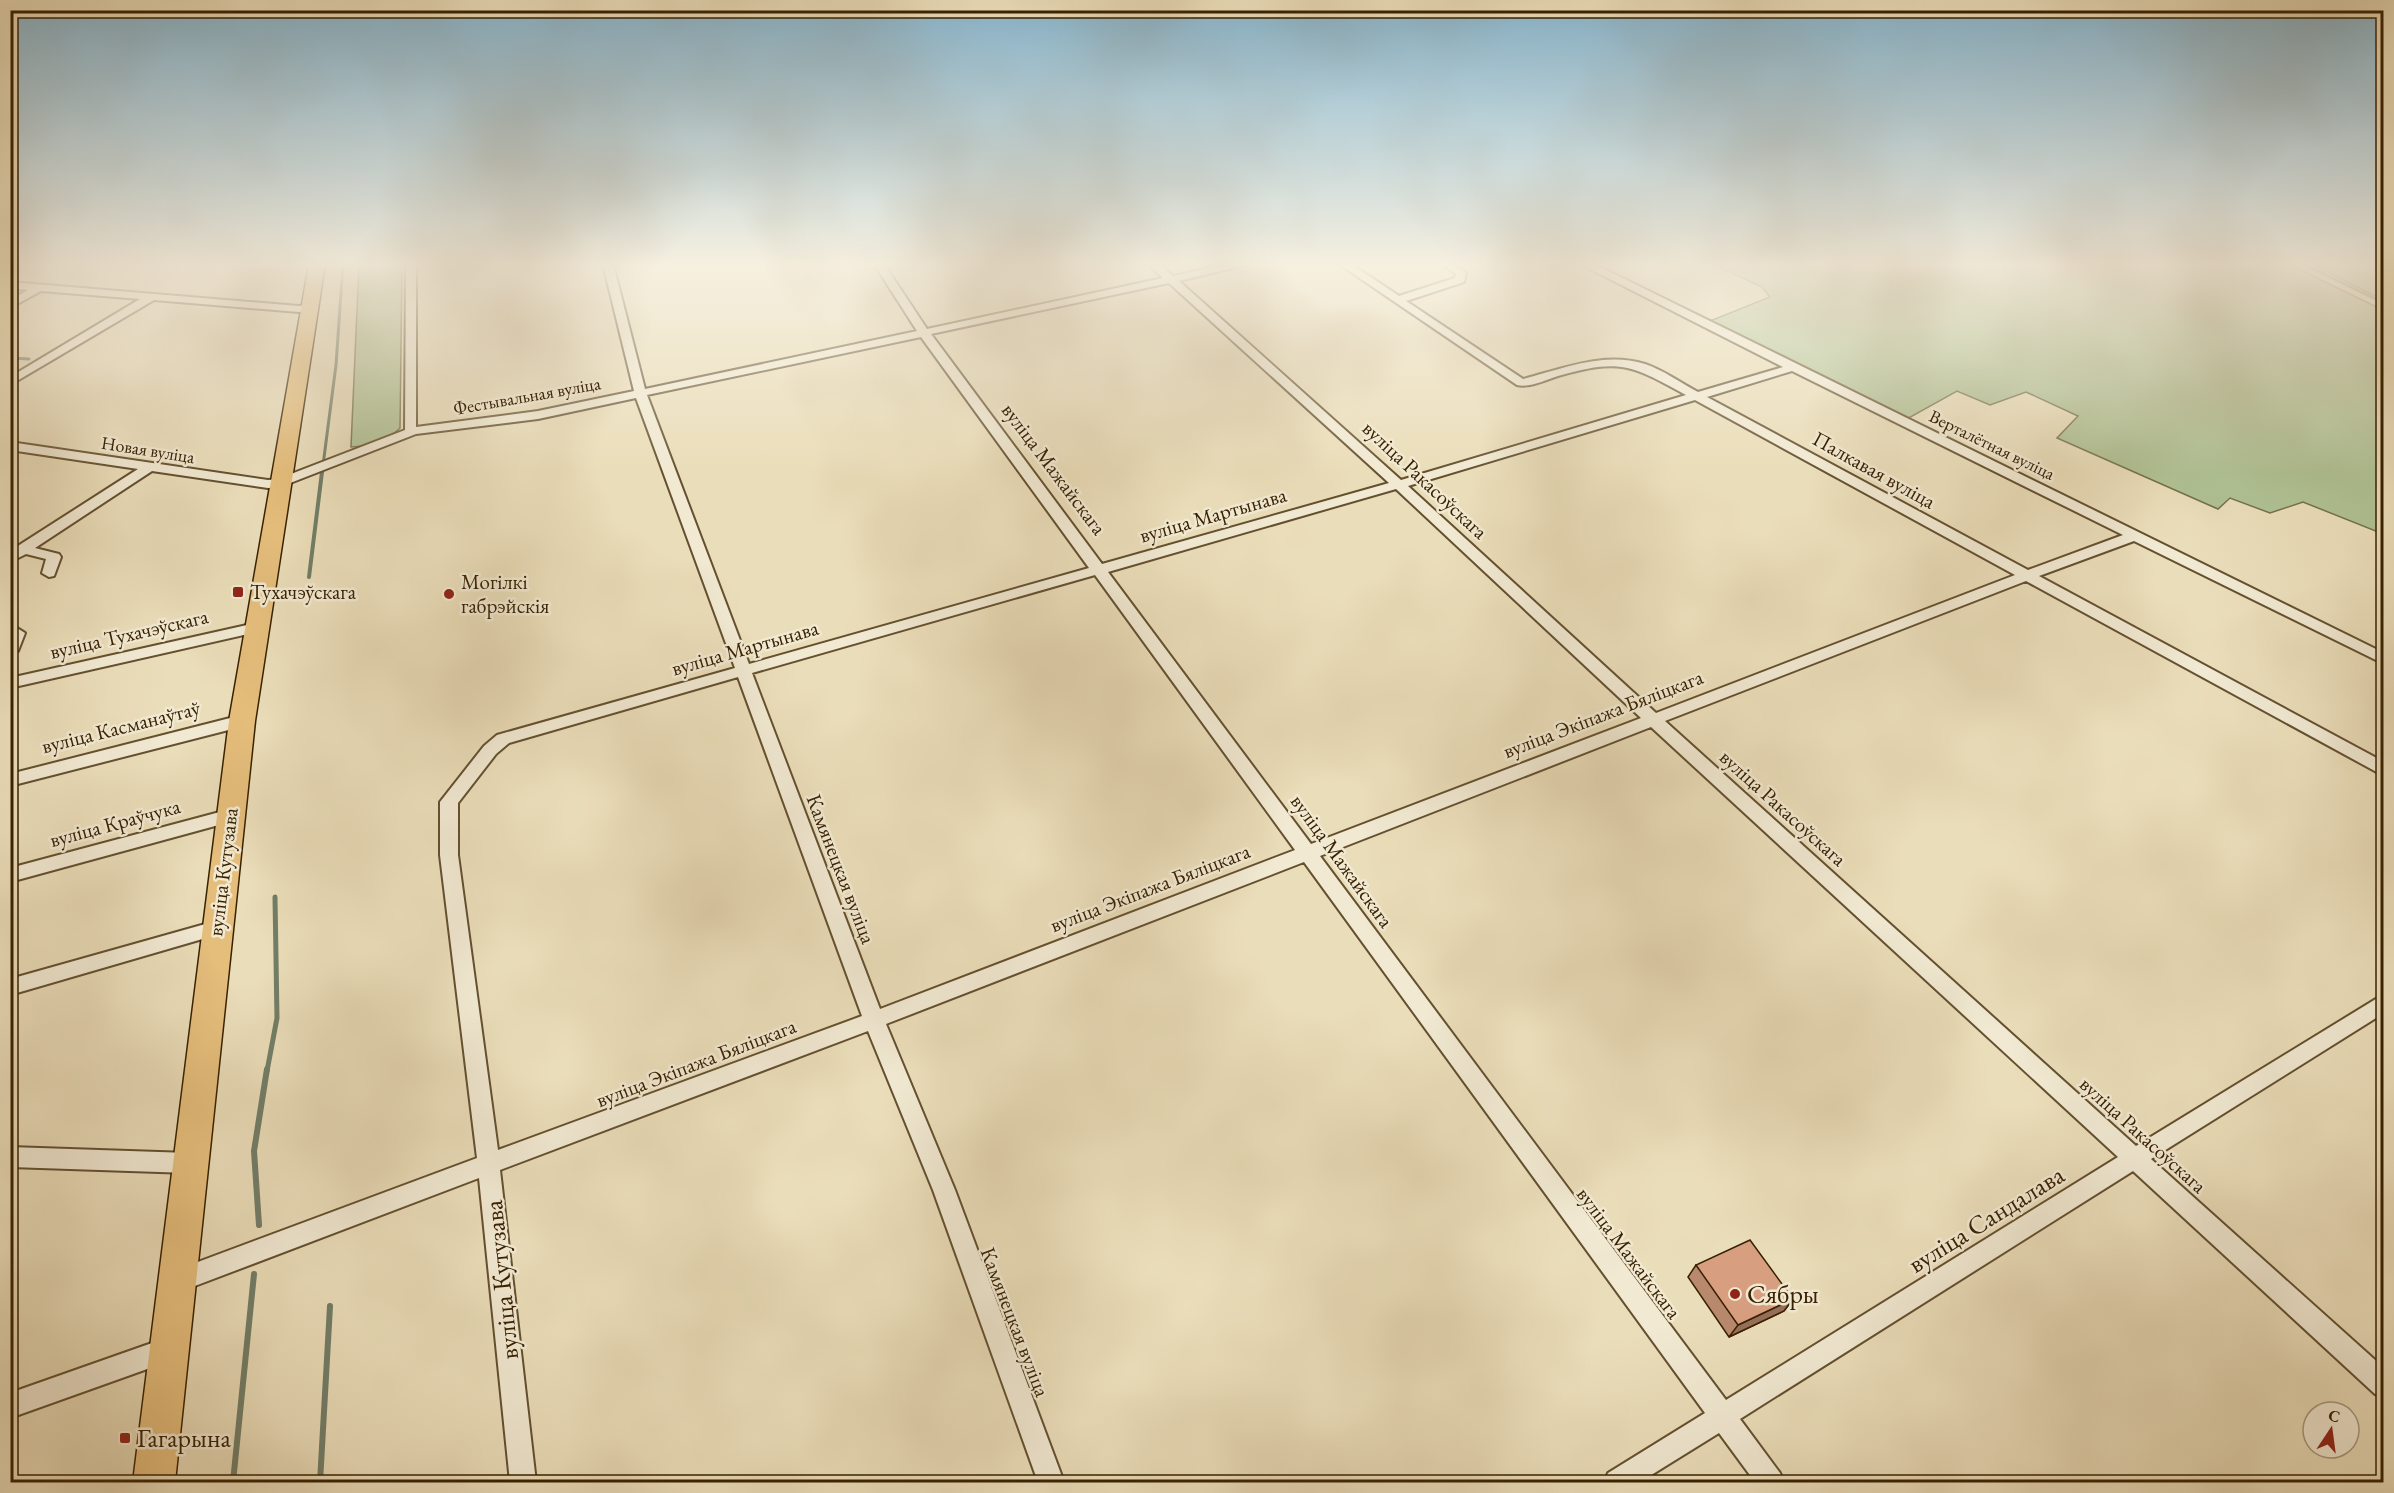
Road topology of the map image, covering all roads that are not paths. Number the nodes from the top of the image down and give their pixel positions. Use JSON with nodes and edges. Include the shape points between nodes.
{"nodes":[{"id":1,"x":924,"y":333,"type":"edge"},
{"id":2,"x":90,"y":334,"type":"edge"},
{"id":3,"x":305,"y":334,"type":"edge"},
{"id":4,"x":411,"y":334,"type":"edge"},
{"id":5,"x":625,"y":334,"type":"edge"},
{"id":6,"x":921,"y":334,"type":"edge"},
{"id":7,"x":1229,"y":334,"type":"edge"},
{"id":8,"x":1448,"y":334,"type":"edge"},
{"id":9,"x":1726,"y":334,"type":"edge"},
{"id":10,"x":1794,"y":367,"type":"junction"},
{"id":11,"x":10,"y":382,"type":"edge"},
{"id":12,"x":640,"y":393,"type":"junction"},
{"id":13,"x":1695,"y":397,"type":"junction"},
{"id":14,"x":412,"y":430,"type":"junction"},
{"id":15,"x":10,"y":446,"type":"edge"},
{"id":16,"x":25,"y":448,"type":"junction"},
{"id":17,"x":10,"y":458,"type":"edge"},
{"id":18,"x":148,"y":468,"type":"junction"},
{"id":19,"x":280,"y":483,"type":"junction"},
{"id":20,"x":1397,"y":485,"type":"junction"},
{"id":21,"x":2135,"y":536,"type":"junction"},
{"id":22,"x":25,"y":549,"type":"junction"},
{"id":23,"x":10,"y":558,"type":"edge"},
{"id":24,"x":1100,"y":568,"type":"junction"},
{"id":25,"x":49,"y":573,"type":"dead end"},
{"id":26,"x":2025,"y":576,"type":"junction"},
{"id":27,"x":256,"y":628,"type":"junction"},
{"id":28,"x":17,"y":633,"type":"dead end"},
{"id":29,"x":10,"y":651,"type":"edge"},
{"id":30,"x":2384,"y":659,"type":"edge"},
{"id":31,"x":742,"y":671,"type":"junction"},
{"id":32,"x":10,"y":683,"type":"edge"},
{"id":33,"x":1652,"y":719,"type":"junction"},
{"id":34,"x":242,"y":721,"type":"junction"},
{"id":35,"x":503,"y":739,"type":"joint"},
{"id":36,"x":2384,"y":770,"type":"edge"},
{"id":37,"x":10,"y":780,"type":"edge"},
{"id":38,"x":231,"y":815,"type":"junction"},
{"id":39,"x":1307,"y":851,"type":"junction"},
{"id":40,"x":10,"y":875,"type":"edge"},
{"id":41,"x":216,"y":928,"type":"junction"},
{"id":42,"x":10,"y":987,"type":"edge"},
{"id":43,"x":2384,"y":1002,"type":"edge"},
{"id":44,"x":874,"y":1020,"type":"junction"},
{"id":45,"x":10,"y":1157,"type":"edge"},
{"id":46,"x":2136,"y":1159,"type":"junction"},
{"id":47,"x":189,"y":1163,"type":"junction"},
{"id":48,"x":489,"y":1166,"type":"junction"},
{"id":49,"x":179,"y":1280,"type":"junction"},
{"id":50,"x":170,"y":1349,"type":"junction"},
{"id":51,"x":2384,"y":1385,"type":"edge"},
{"id":52,"x":10,"y":1406,"type":"edge"},
{"id":53,"x":1723,"y":1418,"type":"junction"},
{"id":54,"x":154,"y":1482,"type":"edge"},
{"id":55,"x":523,"y":1482,"type":"edge"},
{"id":56,"x":1051,"y":1482,"type":"edge"},
{"id":57,"x":1617,"y":1482,"type":"edge"},
{"id":58,"x":1771,"y":1482,"type":"edge"}],
"edges":[{"from":1,"to":24,"type":"street","name":"вуліца Мажайскага"},
{"from":2,"to":11,"type":"street"},
{"from":3,"to":19,"type":"main road","name":"вуліца Кутузава"},
{"from":4,"to":14,"type":"street"},
{"from":5,"to":12,"type":"street","name":"Камянецкая вуліца"},
{"from":6,"to":12,"type":"street","name":"Фестывальная вуліца"},
{"from":7,"to":20,"type":"street","name":"вуліца Ракасоўскага"},
{"from":8,"to":13,"type":"street","name":"Палкавая вуліца","via":[[1521,383],[1621,361],[1643,367]]},
{"from":9,"to":10,"type":"street","name":"Верталётная вуліца"},
{"from":10,"to":13,"type":"street","name":"вуліца Мартынава"},
{"from":10,"to":21,"type":"street","name":"Верталётная вуліца"},
{"from":12,"to":14,"type":"street","name":"Фестывальная вуліца","via":[[538,415]]},
{"from":12,"to":31,"type":"street","name":"Камянецкая вуліца"},
{"from":13,"to":20,"type":"street","name":"вуліца Мартынава"},
{"from":13,"to":26,"type":"street","name":"Палкавая вуліца"},
{"from":14,"to":19,"type":"street","name":"Фестывальная вуліца"},
{"from":15,"to":16,"type":"street","name":"Новая вуліца"},
{"from":16,"to":17,"type":"street"},
{"from":16,"to":18,"type":"street","name":"Новая вуліца"},
{"from":18,"to":19,"type":"street","name":"Новая вуліца","via":[[254,484]]},
{"from":18,"to":22,"type":"street"},
{"from":19,"to":27,"type":"main road","name":"вуліца Кутузава"},
{"from":20,"to":24,"type":"street","name":"вуліца Мартынава"},
{"from":20,"to":33,"type":"street","name":"вуліца Ракасоўскага"},
{"from":21,"to":26,"type":"street","name":"вуліца Экіпажа Бяліцкага"},
{"from":21,"to":30,"type":"street","name":"Верталётная вуліца"},
{"from":22,"to":23,"type":"street"},
{"from":22,"to":25,"type":"street","via":[[54,557]]},
{"from":24,"to":31,"type":"street","name":"вуліца Мартынава"},
{"from":24,"to":39,"type":"street","name":"вуліца Мажайскага"},
{"from":26,"to":33,"type":"street","name":"вуліца Экіпажа Бяліцкага"},
{"from":26,"to":36,"type":"street","name":"Палкавая вуліца"},
{"from":27,"to":32,"type":"street","name":"вуліца Тухачэўскага"},
{"from":27,"to":34,"type":"main road","name":"вуліца Кутузава"},
{"from":28,"to":29,"type":"street"},
{"from":31,"to":35,"type":"street","name":"вуліца Мартынава"},
{"from":31,"to":44,"type":"street","name":"Камянецкая вуліца"},
{"from":33,"to":39,"type":"street","name":"вуліца Экіпажа Бяліцкага"},
{"from":33,"to":46,"type":"street","name":"вуліца Ракасоўскага"},
{"from":34,"to":37,"type":"street","name":"вуліца Касманаўтаў"},
{"from":34,"to":38,"type":"main road","name":"вуліца Кутузава"},
{"from":35,"to":48,"type":"street","name":"вуліца Кутузава","via":[[449,802],[449,855]]},
{"from":38,"to":40,"type":"street","name":"вуліца Краўчука"},
{"from":38,"to":41,"type":"main road","name":"вуліца Кутузава"},
{"from":39,"to":44,"type":"street","name":"вуліца Экіпажа Бяліцкага"},
{"from":39,"to":53,"type":"street","name":"вуліца Мажайскага"},
{"from":41,"to":42,"type":"street"},
{"from":41,"to":47,"type":"main road","name":"вуліца Кутузава"},
{"from":43,"to":46,"type":"street","name":"вуліца Сандалава"},
{"from":44,"to":48,"type":"street","name":"вуліца Экіпажа Бяліцкага"},
{"from":44,"to":56,"type":"street","name":"Камянецкая вуліца","via":[[944,1191]]},
{"from":45,"to":47,"type":"street"},
{"from":46,"to":51,"type":"street","name":"вуліца Ракасоўскага"},
{"from":46,"to":53,"type":"street","name":"вуліца Сандалава"},
{"from":47,"to":49,"type":"main road","name":"вуліца Кутузава"},
{"from":48,"to":49,"type":"street","name":"вуліца Экіпажа Бяліцкага"},
{"from":48,"to":55,"type":"street","name":"вуліца Кутузава"},
{"from":49,"to":50,"type":"main road","name":"вуліца Кутузава"},
{"from":50,"to":52,"type":"street"},
{"from":50,"to":54,"type":"main road","name":"вуліца Кутузава"},
{"from":53,"to":57,"type":"street","name":"вуліца Сандалава"},
{"from":53,"to":58,"type":"street","name":"вуліца Мажайскага"}]}
